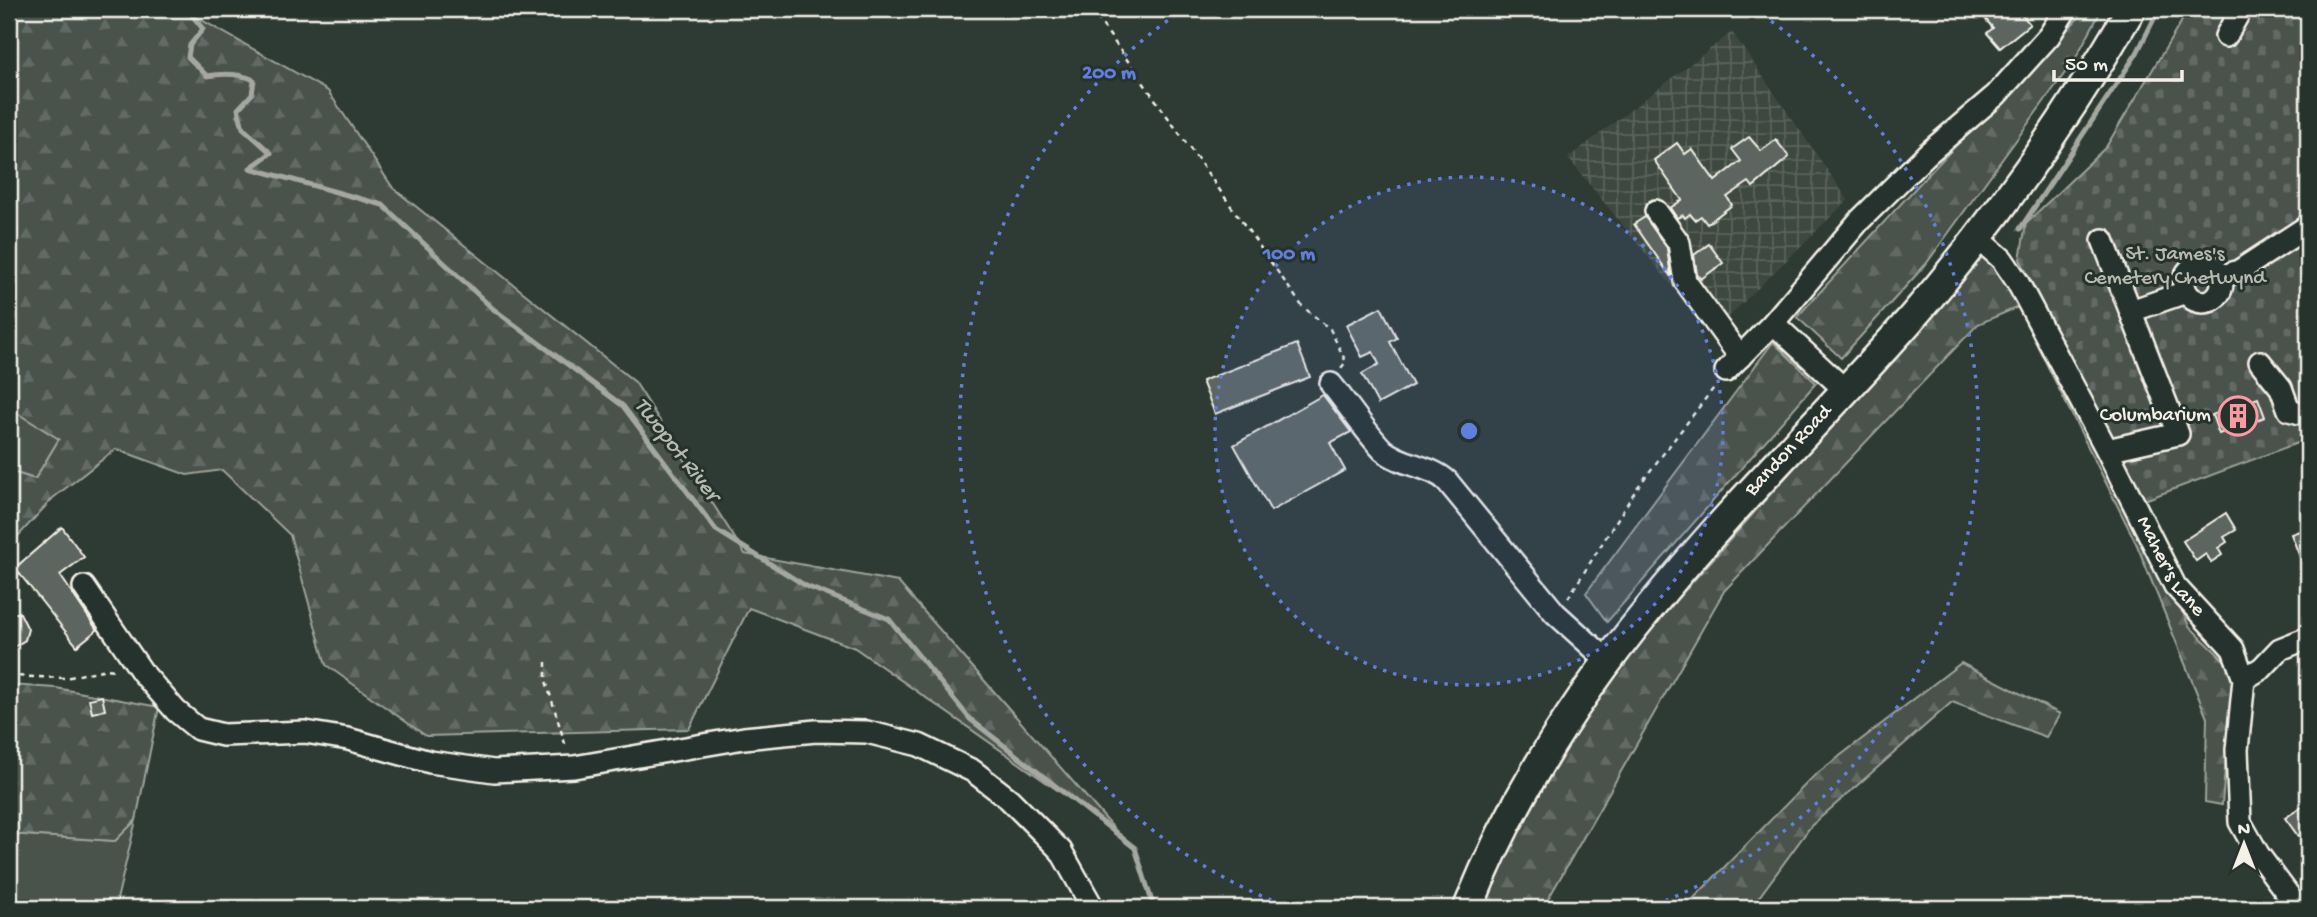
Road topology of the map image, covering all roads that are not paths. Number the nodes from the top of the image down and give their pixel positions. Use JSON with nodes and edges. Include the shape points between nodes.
{"nodes":[{"id":1,"x":2066,"y":9,"type":"edge"},
{"id":2,"x":2131,"y":9,"type":"edge"},
{"id":3,"x":2241,"y":9,"type":"edge"},
{"id":4,"x":2226,"y":36,"type":"dead end"},
{"id":5,"x":1657,"y":211,"type":"dead end"},
{"id":6,"x":2308,"y":226,"type":"edge"},
{"id":7,"x":1978,"y":238,"type":"junction"},
{"id":8,"x":2103,"y":240,"type":"dead end"},
{"id":9,"x":2131,"y":311,"type":"junction"},
{"id":10,"x":1773,"y":323,"type":"junction"},
{"id":11,"x":2260,"y":362,"type":"dead end"},
{"id":12,"x":1331,"y":384,"type":"road end"},
{"id":13,"x":1845,"y":390,"type":"junction"},
{"id":14,"x":2308,"y":415,"type":"edge"},
{"id":15,"x":2107,"y":450,"type":"junction"},
{"id":16,"x":84,"y":587,"type":"dead end"},
{"id":17,"x":2308,"y":638,"type":"edge"},
{"id":18,"x":1608,"y":661,"type":"junction"},
{"id":19,"x":2244,"y":679,"type":"junction"},
{"id":20,"x":1093,"y":908,"type":"edge"},
{"id":21,"x":1468,"y":908,"type":"edge"},
{"id":22,"x":2298,"y":908,"type":"edge"}],
"edges":[{"from":1,"to":10,"type":"street","via":[[2049,36],[1996,95],[1859,221]]},
{"from":2,"to":7,"type":"main road","name":"Bandon Road","via":[[2051,136]]},
{"from":3,"to":4,"type":"street"},
{"from":5,"to":10,"type":"street","via":[[1679,243],[1685,281],[1733,364]]},
{"from":6,"to":9,"type":"street","via":[[2239,271],[2221,277],[2213,267],[2195,266],[2185,275],[2186,292]]},
{"from":7,"to":13,"type":"main road","name":"Bandon Road"},
{"from":7,"to":15,"type":"street","name":"Maher's Lane","via":[[2002,259],[2017,281]]},
{"from":8,"to":9,"type":"street"},
{"from":9,"to":15,"type":"street","via":[[2178,434]]},
{"from":10,"to":13,"type":"street"},
{"from":11,"to":14,"type":"street","via":[[2281,388],[2289,410]]},
{"from":12,"to":18,"type":"street","via":[[1384,450],[1447,481],[1555,613]]},
{"from":13,"to":18,"type":"main road","name":"Bandon Road","via":[[1719,527]]},
{"from":15,"to":19,"type":"street","name":"Maher's Lane","via":[[2175,586],[2234,649]]},
{"from":16,"to":20,"type":"street","via":[[142,672],[176,711],[198,729],[223,735],[330,735],[430,762],[494,771],[574,766],[816,731],[867,732],[919,745],[973,771],[1009,799],[1061,850]]},
{"from":17,"to":19,"type":"street","via":[[2280,649]]},
{"from":18,"to":21,"type":"main road","name":"Bandon Road","via":[[1548,749]]},
{"from":19,"to":22,"type":"street","name":"Maher's Lane","via":[[2237,750],[2240,822]]}]}
